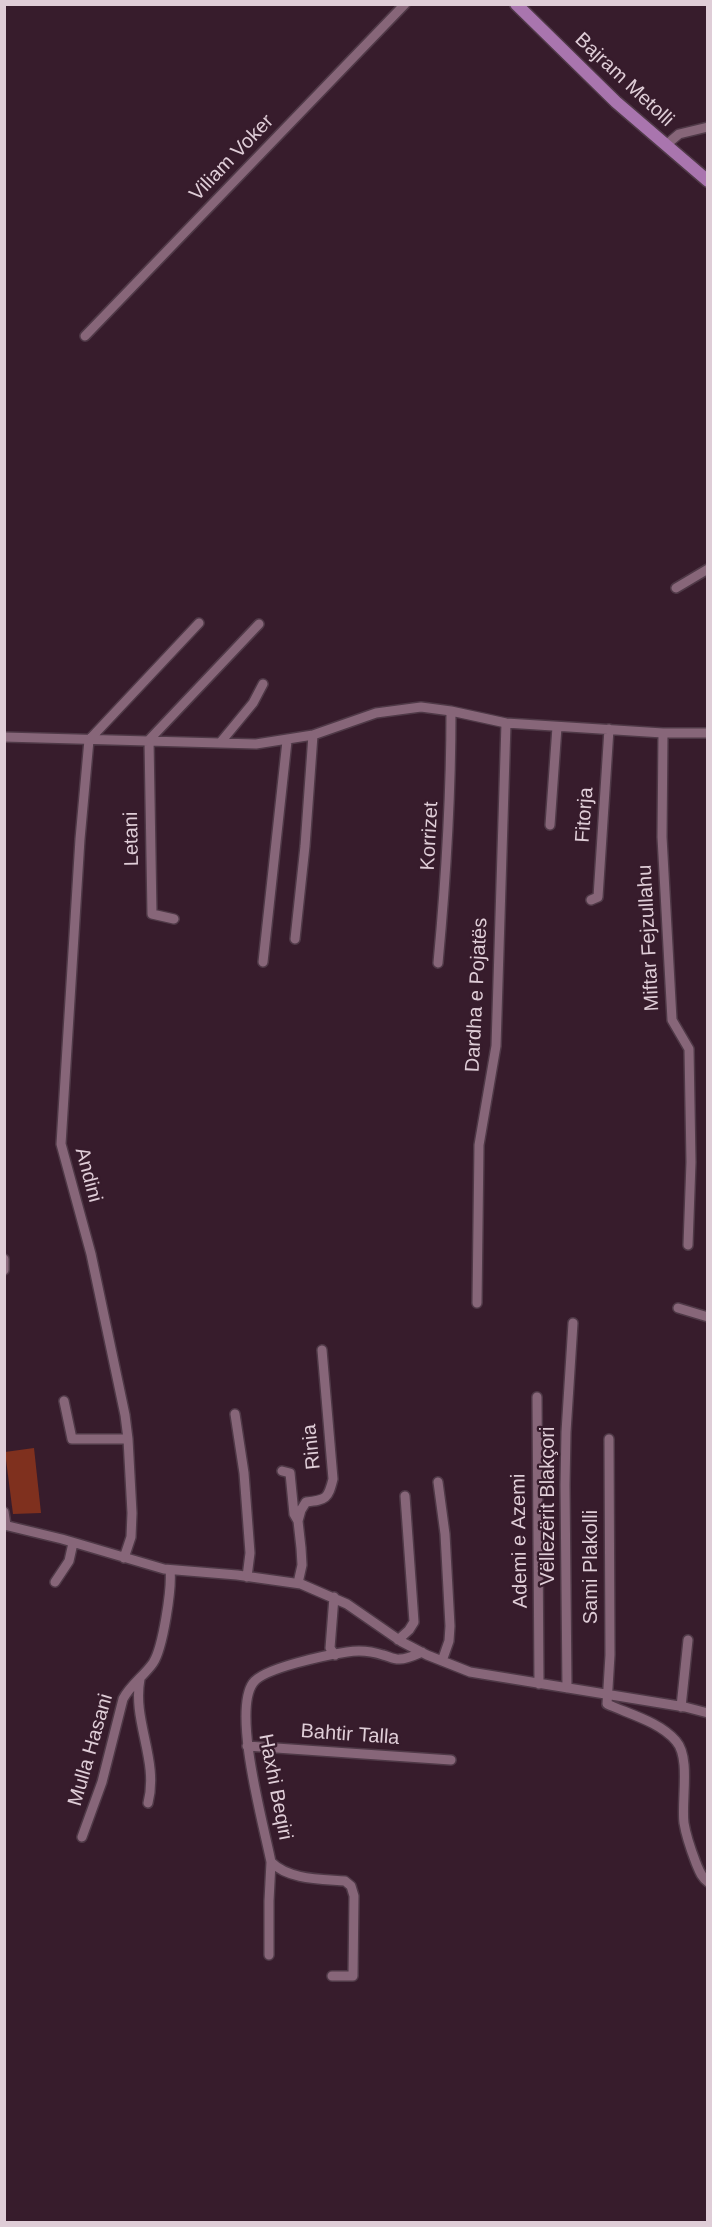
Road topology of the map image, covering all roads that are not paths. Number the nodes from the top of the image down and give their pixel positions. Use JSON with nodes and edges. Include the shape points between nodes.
{"nodes":[{"id":1,"x":405,"y":4,"type":"edge"},
{"id":2,"x":516,"y":4,"type":"edge"},
{"id":3,"x":708,"y":127,"type":"edge"},
{"id":4,"x":666,"y":146,"type":"junction"},
{"id":5,"x":708,"y":181,"type":"edge"},
{"id":6,"x":85,"y":336,"type":"dead end"},
{"id":7,"x":708,"y":569,"type":"edge"},
{"id":8,"x":676,"y":588,"type":"dead end"},
{"id":9,"x":199,"y":623,"type":"dead end"},
{"id":10,"x":259,"y":624,"type":"dead end"},
{"id":11,"x":263,"y":684,"type":"dead end"},
{"id":12,"x":451,"y":711,"type":"junction"},
{"id":13,"x":506,"y":723,"type":"junction"},
{"id":14,"x":557,"y":727,"type":"junction"},
{"id":15,"x":609,"y":729,"type":"junction"},
{"id":16,"x":663,"y":733,"type":"junction"},
{"id":17,"x":708,"y":733,"type":"edge"},
{"id":18,"x":313,"y":735,"type":"junction"},
{"id":19,"x":4,"y":737,"type":"edge"},
{"id":20,"x":89,"y":740,"type":"junction"},
{"id":21,"x":149,"y":740,"type":"junction"},
{"id":22,"x":286,"y":741,"type":"junction"},
{"id":23,"x":220,"y":743,"type":"junction"},
{"id":24,"x":550,"y":825,"type":"dead end"},
{"id":25,"x":591,"y":900,"type":"dead end"},
{"id":26,"x":174,"y":920,"type":"dead end"},
{"id":27,"x":295,"y":939,"type":"dead end"},
{"id":28,"x":263,"y":962,"type":"dead end"},
{"id":29,"x":438,"y":963,"type":"dead end"},
{"id":30,"x":687,"y":1245,"type":"dead end"},
{"id":31,"x":4,"y":1259,"type":"edge"},
{"id":32,"x":4,"y":1270,"type":"edge"},
{"id":33,"x":477,"y":1303,"type":"dead end"},
{"id":34,"x":678,"y":1308,"type":"dead end"},
{"id":35,"x":708,"y":1317,"type":"edge"},
{"id":36,"x":573,"y":1323,"type":"dead end"},
{"id":37,"x":322,"y":1350,"type":"dead end"},
{"id":38,"x":537,"y":1397,"type":"dead end"},
{"id":39,"x":64,"y":1401,"type":"dead end"},
{"id":40,"x":235,"y":1414,"type":"dead end"},
{"id":41,"x":128,"y":1439,"type":"junction"},
{"id":42,"x":609,"y":1439,"type":"dead end"},
{"id":43,"x":282,"y":1471,"type":"dead end"},
{"id":44,"x":438,"y":1482,"type":"dead end"},
{"id":45,"x":405,"y":1496,"type":"dead end"},
{"id":46,"x":4,"y":1512,"type":"edge"},
{"id":47,"x":298,"y":1521,"type":"junction"},
{"id":48,"x":5,"y":1525,"type":"edge"},
{"id":49,"x":73,"y":1543,"type":"junction"},
{"id":50,"x":124,"y":1558,"type":"junction"},
{"id":51,"x":170,"y":1570,"type":"junction"},
{"id":52,"x":248,"y":1577,"type":"junction"},
{"id":53,"x":55,"y":1582,"type":"dead end"},
{"id":54,"x":298,"y":1583,"type":"junction"},
{"id":55,"x":334,"y":1597,"type":"junction"},
{"id":56,"x":398,"y":1640,"type":"junction"},
{"id":57,"x":688,"y":1640,"type":"dead end"},
{"id":58,"x":422,"y":1652,"type":"junction"},
{"id":59,"x":335,"y":1654,"type":"junction"},
{"id":60,"x":442,"y":1661,"type":"junction"},
{"id":61,"x":140,"y":1679,"type":"junction"},
{"id":62,"x":539,"y":1684,"type":"junction"},
{"id":63,"x":567,"y":1688,"type":"junction"},
{"id":64,"x":608,"y":1695,"type":"junction"},
{"id":65,"x":681,"y":1707,"type":"junction"},
{"id":66,"x":708,"y":1713,"type":"edge"},
{"id":67,"x":247,"y":1746,"type":"junction"},
{"id":68,"x":451,"y":1760,"type":"dead end"},
{"id":69,"x":148,"y":1803,"type":"dead end"},
{"id":70,"x":82,"y":1837,"type":"dead end"},
{"id":71,"x":272,"y":1862,"type":"junction"},
{"id":72,"x":708,"y":1882,"type":"edge"},
{"id":73,"x":270,"y":1955,"type":"dead end"},
{"id":74,"x":332,"y":1976,"type":"dead end"}],
"edges":[{"from":1,"to":6,"type":"street","name":"Viliam Voker"},
{"from":2,"to":4,"type":"main road","name":"Bajram Metolli"},
{"from":3,"to":4,"type":"street","via":[[675,136]]},
{"from":4,"to":5,"type":"main road","name":"Bajram Metolli"},
{"from":7,"to":8,"type":"street"},
{"from":9,"to":20,"type":"street"},
{"from":10,"to":21,"type":"street"},
{"from":11,"to":23,"type":"street","via":[[253,704]]},
{"from":12,"to":13,"type":"street"},
{"from":12,"to":18,"type":"street","via":[[421,707],[376,713]]},
{"from":12,"to":29,"type":"street","name":"Korrizet","via":[[450,814]]},
{"from":13,"to":14,"type":"street"},
{"from":13,"to":33,"type":"street","name":"Dardha e Pojatës","via":[[496,1046],[479,1145]]},
{"from":14,"to":15,"type":"street"},
{"from":14,"to":24,"type":"street","name":"Fitorja"},
{"from":15,"to":16,"type":"street"},
{"from":15,"to":25,"type":"street","name":"Fitorja","via":[[598,897]]},
{"from":16,"to":17,"type":"street"},
{"from":16,"to":30,"type":"street","name":"Miftar Fejzullahu","via":[[662,837],[672,1020],[689,1049],[691,1162]]},
{"from":18,"to":22,"type":"street"},
{"from":18,"to":27,"type":"street"},
{"from":19,"to":20,"type":"street"},
{"from":20,"to":21,"type":"street"},
{"from":20,"to":41,"type":"street","name":"Andini","via":[[61,1144],[105,1316]]},
{"from":21,"to":23,"type":"street"},
{"from":21,"to":26,"type":"street","name":"Letani","via":[[152,914]]},
{"from":22,"to":23,"type":"street"},
{"from":22,"to":28,"type":"street"},
{"from":31,"to":32,"type":"street"},
{"from":34,"to":35,"type":"street"},
{"from":36,"to":63,"type":"street","name":"Vëllezërit Blakçori","via":[[565,1485]]},
{"from":37,"to":47,"type":"street","name":"Rinia","via":[[333,1479],[328,1495],[323,1501],[306,1503]]},
{"from":38,"to":62,"type":"street","name":"Ademi e Azemi"},
{"from":39,"to":41,"type":"street","via":[[72,1439]]},
{"from":40,"to":52,"type":"street","via":[[244,1473]]},
{"from":41,"to":50,"type":"street","name":"Andini","via":[[132,1513],[131,1537]]},
{"from":42,"to":64,"type":"street","name":"Sami Plakolli"},
{"from":43,"to":47,"type":"street","name":"Rinia","via":[[290,1473]]},
{"from":44,"to":60,"type":"street","via":[[450,1626]]},
{"from":45,"to":56,"type":"street","via":[[414,1622]]},
{"from":46,"to":48,"type":"street"},
{"from":47,"to":54,"type":"street","name":"Rinia","via":[[302,1565]]},
{"from":48,"to":49,"type":"street"},
{"from":49,"to":50,"type":"street"},
{"from":49,"to":53,"type":"street","via":[[69,1561]]},
{"from":50,"to":51,"type":"street"},
{"from":51,"to":52,"type":"street"},
{"from":51,"to":61,"type":"street","name":"Mulla Hasani","via":[[170,1596],[156,1658]]},
{"from":52,"to":54,"type":"street"},
{"from":54,"to":55,"type":"street"},
{"from":55,"to":56,"type":"street"},
{"from":55,"to":59,"type":"street","via":[[330,1648]]},
{"from":56,"to":58,"type":"street"},
{"from":57,"to":65,"type":"street"},
{"from":58,"to":59,"type":"street","name":"Haxhi Beqiri","via":[[399,1660],[361,1651]]},
{"from":58,"to":60,"type":"street"},
{"from":59,"to":67,"type":"street","name":"Haxhi Beqiri","via":[[268,1673],[252,1683],[244,1711]]},
{"from":60,"to":62,"type":"street","via":[[470,1672]]},
{"from":61,"to":69,"type":"street","name":"Mulla Hasani","via":[[138,1704],[152,1780]]},
{"from":61,"to":70,"type":"street","name":"Mulla Hasani","via":[[123,1699],[102,1782]]},
{"from":62,"to":63,"type":"street"},
{"from":63,"to":64,"type":"street"},
{"from":64,"to":65,"type":"street"},
{"from":64,"to":72,"type":"street","via":[[607,1704],[664,1731],[678,1742],[683,1759],[684,1822],[692,1854],[702,1878]]},
{"from":65,"to":66,"type":"street"},
{"from":67,"to":68,"type":"street","name":"Bahtir Talla"},
{"from":67,"to":71,"type":"street","name":"Haxhi Beqiri"},
{"from":71,"to":73,"type":"street","via":[[268,1901]]},
{"from":71,"to":74,"type":"street","name":"Haxhi Beqiri","via":[[279,1870],[291,1874],[345,1881],[351,1886],[353,1976]]}]}
